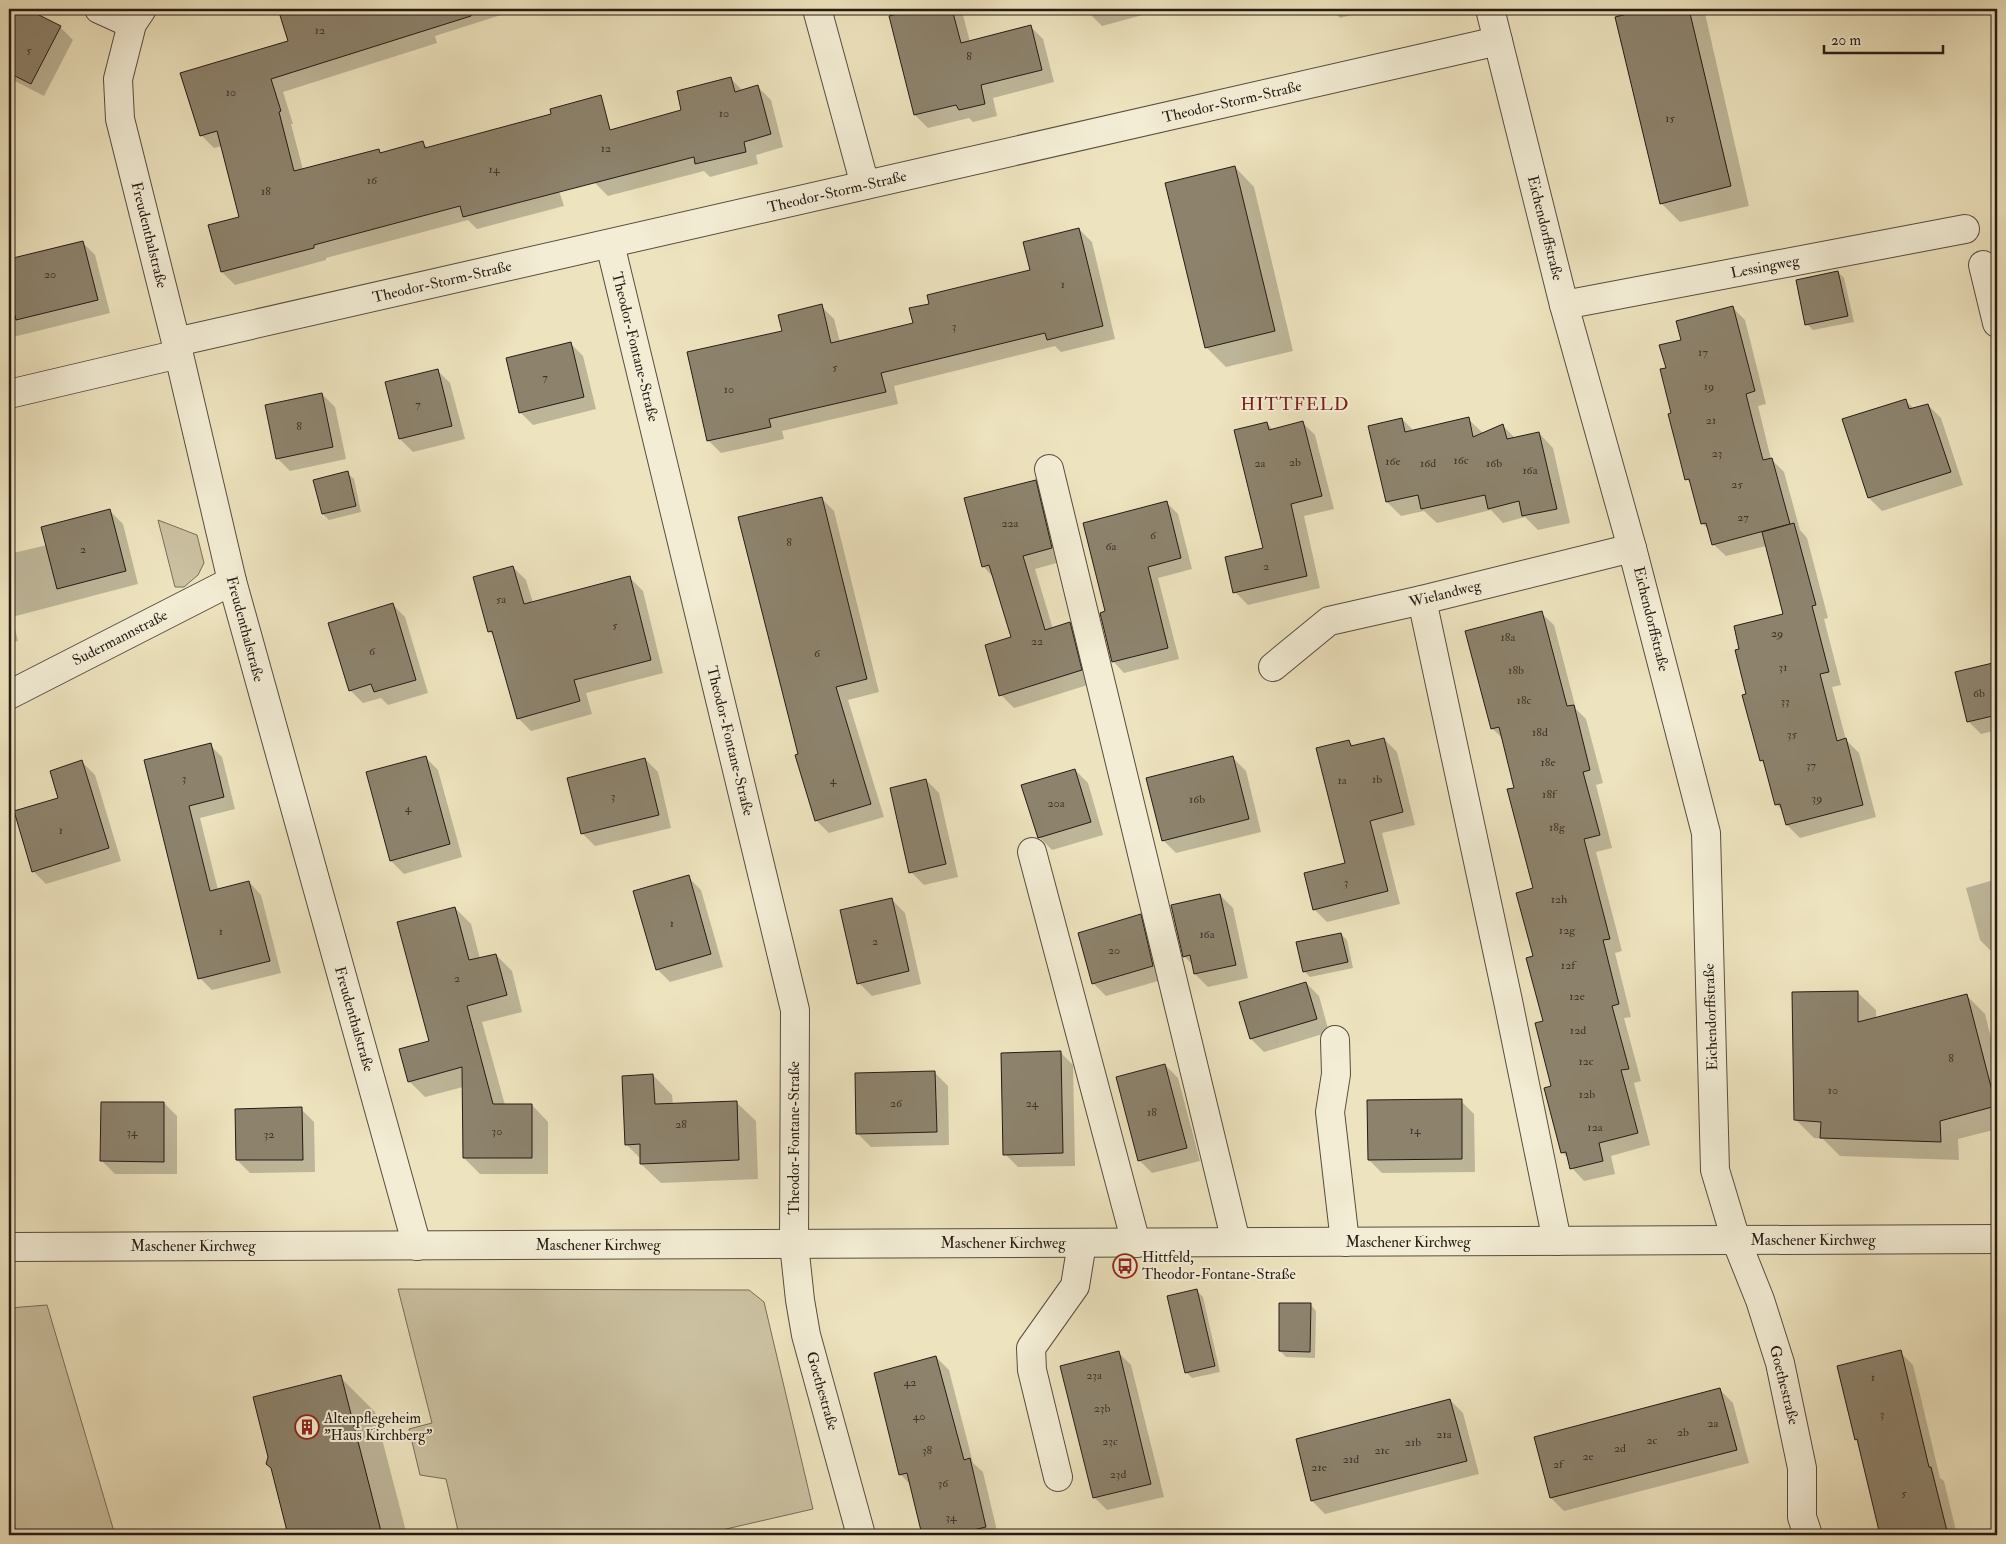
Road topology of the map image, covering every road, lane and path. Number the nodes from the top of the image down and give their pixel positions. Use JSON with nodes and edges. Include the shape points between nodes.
{"nodes":[{"id":1,"x":99,"y":9,"type":"edge"},
{"id":2,"x":817,"y":9,"type":"edge"},
{"id":3,"x":1490,"y":9,"type":"edge"},
{"id":4,"x":137,"y":17,"type":"edge"},
{"id":5,"x":1498,"y":41,"type":"junction"},
{"id":6,"x":864,"y":186,"type":"junction"},
{"id":7,"x":1965,"y":229,"type":"dead end"},
{"id":8,"x":610,"y":244,"type":"junction"},
{"id":9,"x":1983,"y":265,"type":"dead end"},
{"id":10,"x":1564,"y":305,"type":"junction"},
{"id":11,"x":1997,"y":323,"type":"edge"},
{"id":12,"x":178,"y":348,"type":"junction"},
{"id":13,"x":9,"y":394,"type":"edge"},
{"id":14,"x":1049,"y":469,"type":"dead end"},
{"id":15,"x":1632,"y":548,"type":"junction"},
{"id":16,"x":232,"y":580,"type":"junction"},
{"id":17,"x":1422,"y":600,"type":"junction"},
{"id":18,"x":1273,"y":667,"type":"dead end"},
{"id":19,"x":9,"y":695,"type":"edge"},
{"id":20,"x":1032,"y":852,"type":"dead end"},
{"id":21,"x":1335,"y":1040,"type":"dead end"},
{"id":22,"x":1997,"y":1239,"type":"edge"},
{"id":23,"x":1736,"y":1240,"type":"junction"},
{"id":24,"x":1557,"y":1241,"type":"junction"},
{"id":25,"x":1236,"y":1242,"type":"junction"},
{"id":26,"x":1345,"y":1242,"type":"junction"},
{"id":27,"x":1082,"y":1243,"type":"junction"},
{"id":28,"x":1136,"y":1243,"type":"junction"},
{"id":29,"x":794,"y":1244,"type":"junction"},
{"id":30,"x":417,"y":1246,"type":"junction"},
{"id":31,"x":9,"y":1247,"type":"edge"},
{"id":32,"x":1058,"y":1477,"type":"dead end"},
{"id":33,"x":861,"y":1535,"type":"edge"},
{"id":34,"x":1808,"y":1535,"type":"edge"}],
"edges":[{"from":1,"to":4,"type":"street"},
{"from":2,"to":6,"type":"street"},
{"from":3,"to":5,"type":"street","name":"Eichendorffstraße"},
{"from":4,"to":12,"type":"street","name":"Freudenthalstraße","via":[[118,79],[120,119]]},
{"from":5,"to":6,"type":"street","name":"Theodor-Storm-Straße"},
{"from":5,"to":10,"type":"street","name":"Eichendorffstraße"},
{"from":6,"to":8,"type":"street","name":"Theodor-Storm-Straße"},
{"from":7,"to":10,"type":"street","name":"Lessingweg"},
{"from":8,"to":12,"type":"street","name":"Theodor-Storm-Straße"},
{"from":8,"to":29,"type":"street","name":"Theodor-Fontane-Straße","via":[[795,1010]]},
{"from":9,"to":11,"type":"street"},
{"from":10,"to":15,"type":"street","name":"Eichendorffstraße"},
{"from":12,"to":13,"type":"street","name":"Theodor-Storm-Straße"},
{"from":12,"to":16,"type":"street","name":"Freudenthalstraße"},
{"from":14,"to":25,"type":"street"},
{"from":15,"to":17,"type":"street","name":"Wielandweg"},
{"from":15,"to":23,"type":"street","name":"Eichendorffstraße","via":[[1706,833],[1715,1170]]},
{"from":16,"to":19,"type":"street","name":"Sudermannstraße"},
{"from":16,"to":30,"type":"street","name":"Freudenthalstraße"},
{"from":17,"to":18,"type":"street","name":"Wielandweg","via":[[1329,621]]},
{"from":17,"to":24,"type":"street"},
{"from":20,"to":28,"type":"street"},
{"from":21,"to":26,"type":"street","via":[[1336,1074],[1330,1112]]},
{"from":22,"to":23,"type":"street","name":"Maschener Kirchweg"},
{"from":23,"to":24,"type":"street","name":"Maschener Kirchweg"},
{"from":23,"to":34,"type":"street","name":"Goethestraße","via":[[1780,1363],[1802,1468],[1802,1517]]},
{"from":24,"to":26,"type":"street","name":"Maschener Kirchweg"},
{"from":25,"to":26,"type":"street","name":"Maschener Kirchweg"},
{"from":25,"to":28,"type":"street","name":"Maschener Kirchweg"},
{"from":27,"to":28,"type":"street","name":"Maschener Kirchweg"},
{"from":27,"to":29,"type":"street","name":"Maschener Kirchweg"},
{"from":27,"to":32,"type":"street","via":[[1074,1286],[1031,1348],[1032,1370]]},
{"from":29,"to":30,"type":"street","name":"Maschener Kirchweg"},
{"from":29,"to":33,"type":"street","name":"Goethestraße","via":[[806,1335]]},
{"from":30,"to":31,"type":"street","name":"Maschener Kirchweg"}]}
